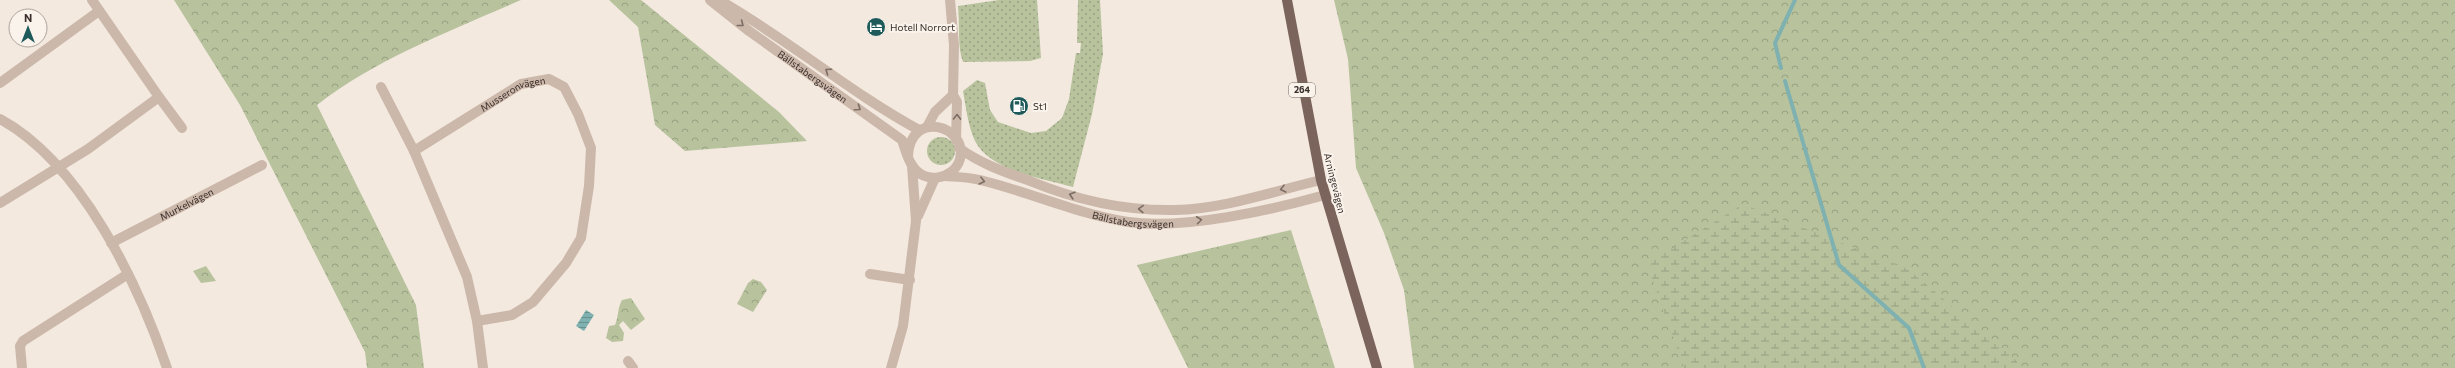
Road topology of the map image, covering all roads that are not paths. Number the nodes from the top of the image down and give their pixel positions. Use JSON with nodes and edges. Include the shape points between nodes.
{"nodes":[{"id":1,"x":92,"y":0,"type":"edge"},
{"id":2,"x":710,"y":0,"type":"edge"},
{"id":3,"x":719,"y":0,"type":"edge"},
{"id":4,"x":950,"y":0,"type":"edge"},
{"id":5,"x":1287,"y":0,"type":"edge"},
{"id":6,"x":99,"y":10,"type":"junction"},
{"id":7,"x":0,"y":83,"type":"edge"},
{"id":8,"x":381,"y":87,"type":"dead end"},
{"id":9,"x":953,"y":95,"type":"junction"},
{"id":10,"x":159,"y":97,"type":"junction"},
{"id":11,"x":0,"y":119,"type":"edge"},
{"id":12,"x":182,"y":128,"type":"dead end"},
{"id":13,"x":923,"y":129,"type":"junction"},
{"id":14,"x":958,"y":144,"type":"junction"},
{"id":15,"x":414,"y":151,"type":"junction"},
{"id":16,"x":908,"y":156,"type":"junction"},
{"id":17,"x":262,"y":165,"type":"dead end"},
{"id":18,"x":912,"y":166,"type":"junction"},
{"id":19,"x":60,"y":167,"type":"junction"},
{"id":20,"x":940,"y":177,"type":"junction"},
{"id":21,"x":1321,"y":180,"type":"junction"},
{"id":22,"x":1325,"y":195,"type":"junction"},
{"id":23,"x":0,"y":203,"type":"edge"},
{"id":24,"x":916,"y":221,"type":"junction"},
{"id":25,"x":111,"y":243,"type":"junction"},
{"id":26,"x":128,"y":274,"type":"junction"},
{"id":27,"x":870,"y":274,"type":"dead end"},
{"id":28,"x":910,"y":280,"type":"junction"},
{"id":29,"x":477,"y":321,"type":"junction"},
{"id":30,"x":894,"y":352,"type":"junction"},
{"id":31,"x":22,"y":368,"type":"edge"},
{"id":32,"x":167,"y":368,"type":"edge"},
{"id":33,"x":483,"y":368,"type":"edge"},
{"id":34,"x":885,"y":368,"type":"edge"},
{"id":35,"x":891,"y":368,"type":"edge"},
{"id":36,"x":1377,"y":368,"type":"edge"}],
"edges":[{"from":1,"to":6,"type":"street"},
{"from":2,"to":16,"type":"street","name":"Bällstabergsvägen","one_way":true,"via":[[902,140]]},
{"from":13,"to":3,"type":"street","name":"Bällstabergsvägen","one_way":true,"via":[[890,115],[755,20]]},
{"from":4,"to":9,"type":"street","via":[[954,45]]},
{"from":5,"to":21,"type":"main road","name":"Arningevägen","number":"264"},
{"from":6,"to":7,"type":"street"},
{"from":6,"to":10,"type":"street"},
{"from":8,"to":15,"type":"street"},
{"from":9,"to":13,"type":"street"},
{"from":14,"to":9,"type":"street","one_way":true,"via":[[957,102]]},
{"from":10,"to":12,"type":"street"},
{"from":10,"to":19,"type":"street"},
{"from":11,"to":19,"type":"street","via":[[32,140]]},
{"from":13,"to":14,"type":"street","via":[[944,128]]},
{"from":13,"to":16,"type":"street","via":[[908,146]]},
{"from":14,"to":20,"type":"street","via":[[960,157],[957,165]]},
{"from":21,"to":14,"type":"street","name":"Bällstabergsvägen","one_way":true,"via":[[1223,204],[1176,210],[1133,209],[1096,202],[1048,188],[976,160]]},
{"from":15,"to":29,"type":"street","via":[[467,277]]},
{"from":15,"to":29,"type":"street","name":"Musseronvägen","via":[[521,84],[549,79],[564,87],[591,148],[589,186],[581,238],[566,263],[533,302],[512,315]]},
{"from":16,"to":18,"type":"street"},
{"from":17,"to":25,"type":"street","name":"Murkelvägen"},
{"from":18,"to":20,"type":"street","via":[[919,173]]},
{"from":18,"to":24,"type":"street"},
{"from":19,"to":23,"type":"street"},
{"from":19,"to":25,"type":"street"},
{"from":20,"to":22,"type":"street","name":"Bällstabergsvägen","one_way":true,"via":[[978,180],[1091,214],[1130,222],[1173,223],[1242,215]]},
{"from":20,"to":24,"type":"street"},
{"from":21,"to":22,"type":"main road","name":"Arningevägen","number":"264"},
{"from":22,"to":36,"type":"main road","name":"Arningevägen","number":"264"},
{"from":24,"to":28,"type":"street"},
{"from":25,"to":26,"type":"street"},
{"from":26,"to":31,"type":"street","via":[[23,341],[20,346]]},
{"from":26,"to":32,"type":"street"},
{"from":27,"to":28,"type":"street"},
{"from":28,"to":30,"type":"street","via":[[903,326]]},
{"from":29,"to":33,"type":"street"},
{"from":30,"to":34,"type":"street"},
{"from":30,"to":35,"type":"street"}]}
